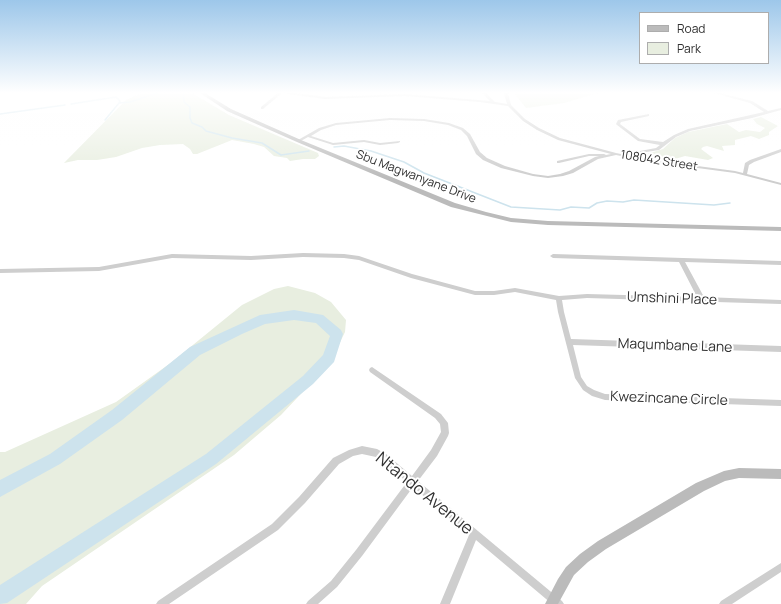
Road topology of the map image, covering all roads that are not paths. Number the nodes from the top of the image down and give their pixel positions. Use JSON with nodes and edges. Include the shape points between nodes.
{"nodes":[{"id":1,"x":254,"y":121,"type":"edge"},
{"id":2,"x":364,"y":121,"type":"edge"},
{"id":3,"x":429,"y":121,"type":"edge"},
{"id":4,"x":526,"y":121,"type":"edge"},
{"id":5,"x":619,"y":121,"type":"edge"},
{"id":6,"x":730,"y":121,"type":"edge"},
{"id":7,"x":308,"y":136,"type":"junction"},
{"id":8,"x":299,"y":141,"type":"junction"},
{"id":9,"x":398,"y":142,"type":"dead end"},
{"id":10,"x":665,"y":144,"type":"junction"},
{"id":11,"x":781,"y":150,"type":"edge"},
{"id":12,"x":776,"y":152,"type":"junction"},
{"id":13,"x":616,"y":154,"type":"junction"},
{"id":14,"x":781,"y":155,"type":"edge"},
{"id":15,"x":605,"y":156,"type":"junction"},
{"id":16,"x":559,"y":162,"type":"dead end"},
{"id":17,"x":745,"y":174,"type":"junction"},
{"id":18,"x":781,"y":184,"type":"edge"},
{"id":19,"x":781,"y":229,"type":"edge"},
{"id":20,"x":553,"y":256,"type":"dead end"},
{"id":21,"x":682,"y":260,"type":"junction"},
{"id":22,"x":781,"y":263,"type":"edge"},
{"id":23,"x":0,"y":271,"type":"edge"},
{"id":24,"x":561,"y":298,"type":"junction"},
{"id":25,"x":702,"y":300,"type":"junction"},
{"id":26,"x":781,"y":302,"type":"edge"},
{"id":27,"x":569,"y":342,"type":"junction"},
{"id":28,"x":781,"y":349,"type":"edge"},
{"id":29,"x":372,"y":370,"type":"dead end"},
{"id":30,"x":781,"y":403,"type":"edge"},
{"id":31,"x":781,"y":474,"type":"edge"},
{"id":32,"x":413,"y":482,"type":"junction"},
{"id":33,"x":474,"y":534,"type":"junction"},
{"id":34,"x":781,"y":566,"type":"edge"},
{"id":35,"x":554,"y":602,"type":"edge"},
{"id":36,"x":161,"y":604,"type":"edge"},
{"id":37,"x":311,"y":604,"type":"edge"},
{"id":38,"x":445,"y":604,"type":"edge"},
{"id":39,"x":724,"y":604,"type":"edge"}],
"edges":[{"from":1,"to":8,"type":"main road","name":"Sbu Magwanyane Drive"},
{"from":2,"to":7,"type":"street","name":"108042 Street","via":[[330,126]]},
{"from":3,"to":15,"type":"street","name":"108042 Street","via":[[456,126],[466,132],[478,153],[485,159],[514,170],[541,176],[567,174]]},
{"from":4,"to":13,"type":"street","via":[[545,133]]},
{"from":5,"to":10,"type":"street","via":[[618,124],[625,131],[639,140]]},
{"from":6,"to":10,"type":"street","via":[[689,130]]},
{"from":7,"to":8,"type":"street","name":"108042 Street"},
{"from":7,"to":9,"type":"street","via":[[333,144]]},
{"from":8,"to":19,"type":"main road","name":"Sbu Magwanyane Drive","via":[[453,205],[511,220]]},
{"from":10,"to":13,"type":"street","via":[[652,151]]},
{"from":11,"to":12,"type":"street"},
{"from":12,"to":14,"type":"street"},
{"from":12,"to":17,"type":"street","via":[[749,162]]},
{"from":13,"to":15,"type":"street","name":"108042 Street"},
{"from":13,"to":17,"type":"street","name":"108042 Street"},
{"from":15,"to":16,"type":"street","via":[[589,154]]},
{"from":17,"to":18,"type":"street","name":"108042 Street"},
{"from":20,"to":21,"type":"street"},
{"from":21,"to":22,"type":"street"},
{"from":21,"to":25,"type":"street"},
{"from":23,"to":24,"type":"street","name":"Umshini Place","via":[[99,269],[172,256],[344,256],[363,259],[411,276],[475,293],[522,290]]},
{"from":24,"to":25,"type":"street","name":"Umshini Place","via":[[587,296]]},
{"from":24,"to":27,"type":"street","name":"Kwezincane Circle","via":[[561,312]]},
{"from":25,"to":26,"type":"street","name":"Umshini Place"},
{"from":27,"to":28,"type":"street","name":"Maqumbane Lane"},
{"from":27,"to":30,"type":"street","name":"Kwezincane Circle","via":[[580,383],[588,391],[599,396]]},
{"from":29,"to":32,"type":"street","via":[[438,416],[444,423],[445,430],[441,442]]},
{"from":31,"to":35,"type":"main road","via":[[740,473],[724,476],[700,487],[584,558],[570,571]]},
{"from":32,"to":33,"type":"street","name":"Ntando Avenue"},
{"from":32,"to":36,"type":"street","name":"Ntando Avenue","via":[[377,453],[362,450],[344,456],[329,468],[275,527]]},
{"from":32,"to":37,"type":"street","via":[[334,584]]},
{"from":33,"to":35,"type":"street","name":"Ntando Avenue"},
{"from":33,"to":38,"type":"street"},
{"from":34,"to":39,"type":"street"}]}
